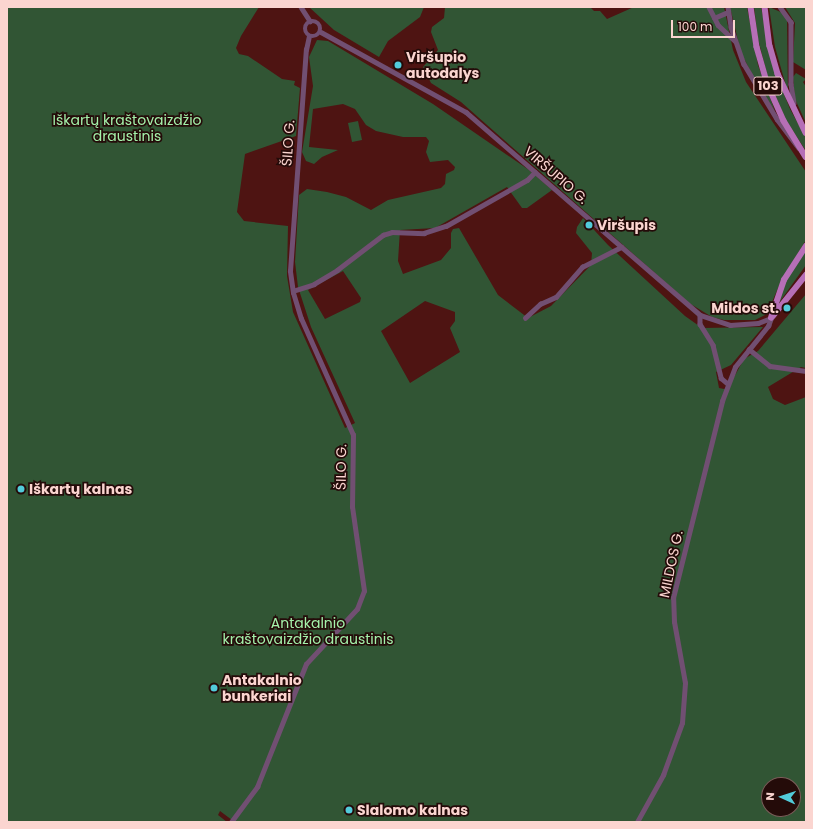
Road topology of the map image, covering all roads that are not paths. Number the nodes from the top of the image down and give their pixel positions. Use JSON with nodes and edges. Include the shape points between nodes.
{"nodes":[{"id":1,"x":301,"y":7,"type":"edge"},
{"id":2,"x":709,"y":7,"type":"edge"},
{"id":3,"x":751,"y":7,"type":"edge"},
{"id":4,"x":765,"y":7,"type":"edge"},
{"id":5,"x":780,"y":7,"type":"edge"},
{"id":6,"x":728,"y":9,"type":"edge"},
{"id":7,"x":714,"y":18,"type":"junction"},
{"id":8,"x":310,"y":21,"type":"junction"},
{"id":9,"x":321,"y":32,"type":"junction"},
{"id":10,"x":309,"y":36,"type":"junction"},
{"id":11,"x":735,"y":41,"type":"junction"},
{"id":12,"x":797,"y":117,"type":"junction"},
{"id":13,"x":806,"y":133,"type":"edge"},
{"id":14,"x":806,"y":157,"type":"edge"},
{"id":15,"x":535,"y":172,"type":"junction"},
{"id":16,"x":806,"y":246,"type":"edge"},
{"id":17,"x":621,"y":247,"type":"junction"},
{"id":18,"x":806,"y":275,"type":"edge"},
{"id":19,"x":806,"y":282,"type":"edge"},
{"id":20,"x":794,"y":289,"type":"junction"},
{"id":21,"x":293,"y":291,"type":"junction"},
{"id":22,"x":700,"y":315,"type":"junction"},
{"id":23,"x":525,"y":318,"type":"dead end"},
{"id":24,"x":771,"y":318,"type":"junction"},
{"id":25,"x":750,"y":349,"type":"junction"},
{"id":26,"x":806,"y":371,"type":"edge"},
{"id":27,"x":727,"y":383,"type":"junction"},
{"id":28,"x":230,"y":822,"type":"edge"},
{"id":29,"x":636,"y":822,"type":"edge"}],
"edges":[{"from":1,"to":8,"type":"street","name":"VIRŠUPIO G."},
{"from":2,"to":7,"type":"street"},
{"from":3,"to":14,"type":"main road","number":"103","via":[[757,47],[768,86],[784,121]]},
{"from":4,"to":12,"type":"main road","number":"103","via":[[774,61]]},
{"from":5,"to":12,"type":"street","via":[[791,22],[790,84]]},
{"from":6,"to":7,"type":"street"},
{"from":6,"to":11,"type":"street"},
{"from":7,"to":11,"type":"street"},
{"from":8,"to":9,"type":"street","name":"VIRŠUPIO G.","via":[[320,24]]},
{"from":8,"to":10,"type":"street","via":[[305,28]]},
{"from":9,"to":10,"type":"street","via":[[316,36]]},
{"from":9,"to":15,"type":"street","name":"VIRŠUPIO G.","via":[[459,107]]},
{"from":10,"to":21,"type":"street","name":"ŠILO G.","via":[[290,259]]},
{"from":11,"to":14,"type":"street","via":[[759,92]]},
{"from":12,"to":13,"type":"main road","number":"103"},
{"from":15,"to":17,"type":"street","name":"VIRŠUPIO G."},
{"from":15,"to":21,"type":"street","via":[[527,180],[446,226],[421,234],[392,232],[383,235],[337,270],[314,284]]},
{"from":16,"to":24,"type":"main road","via":[[784,280]]},
{"from":17,"to":22,"type":"street","name":"VIRŠUPIO G."},
{"from":17,"to":23,"type":"street","via":[[582,267],[562,291],[540,304]]},
{"from":18,"to":20,"type":"main road"},
{"from":19,"to":20,"type":"main road"},
{"from":20,"to":24,"type":"main road"},
{"from":21,"to":28,"type":"street","name":"ŠILO G.","via":[[302,319],[353,435],[352,507],[364,591],[357,609],[306,664],[258,787]]},
{"from":22,"to":24,"type":"street","name":"VIRŠUPIO G.","via":[[730,325],[749,325]]},
{"from":22,"to":27,"type":"street","via":[[700,324],[713,345],[721,378]]},
{"from":24,"to":25,"type":"street","name":"MILDOS G."},
{"from":25,"to":26,"type":"street","via":[[770,366]]},
{"from":25,"to":27,"type":"street","name":"MILDOS G.","via":[[735,367]]},
{"from":27,"to":29,"type":"street","name":"MILDOS G.","via":[[673,598],[674,622],[685,683],[682,723],[663,775]]}]}
